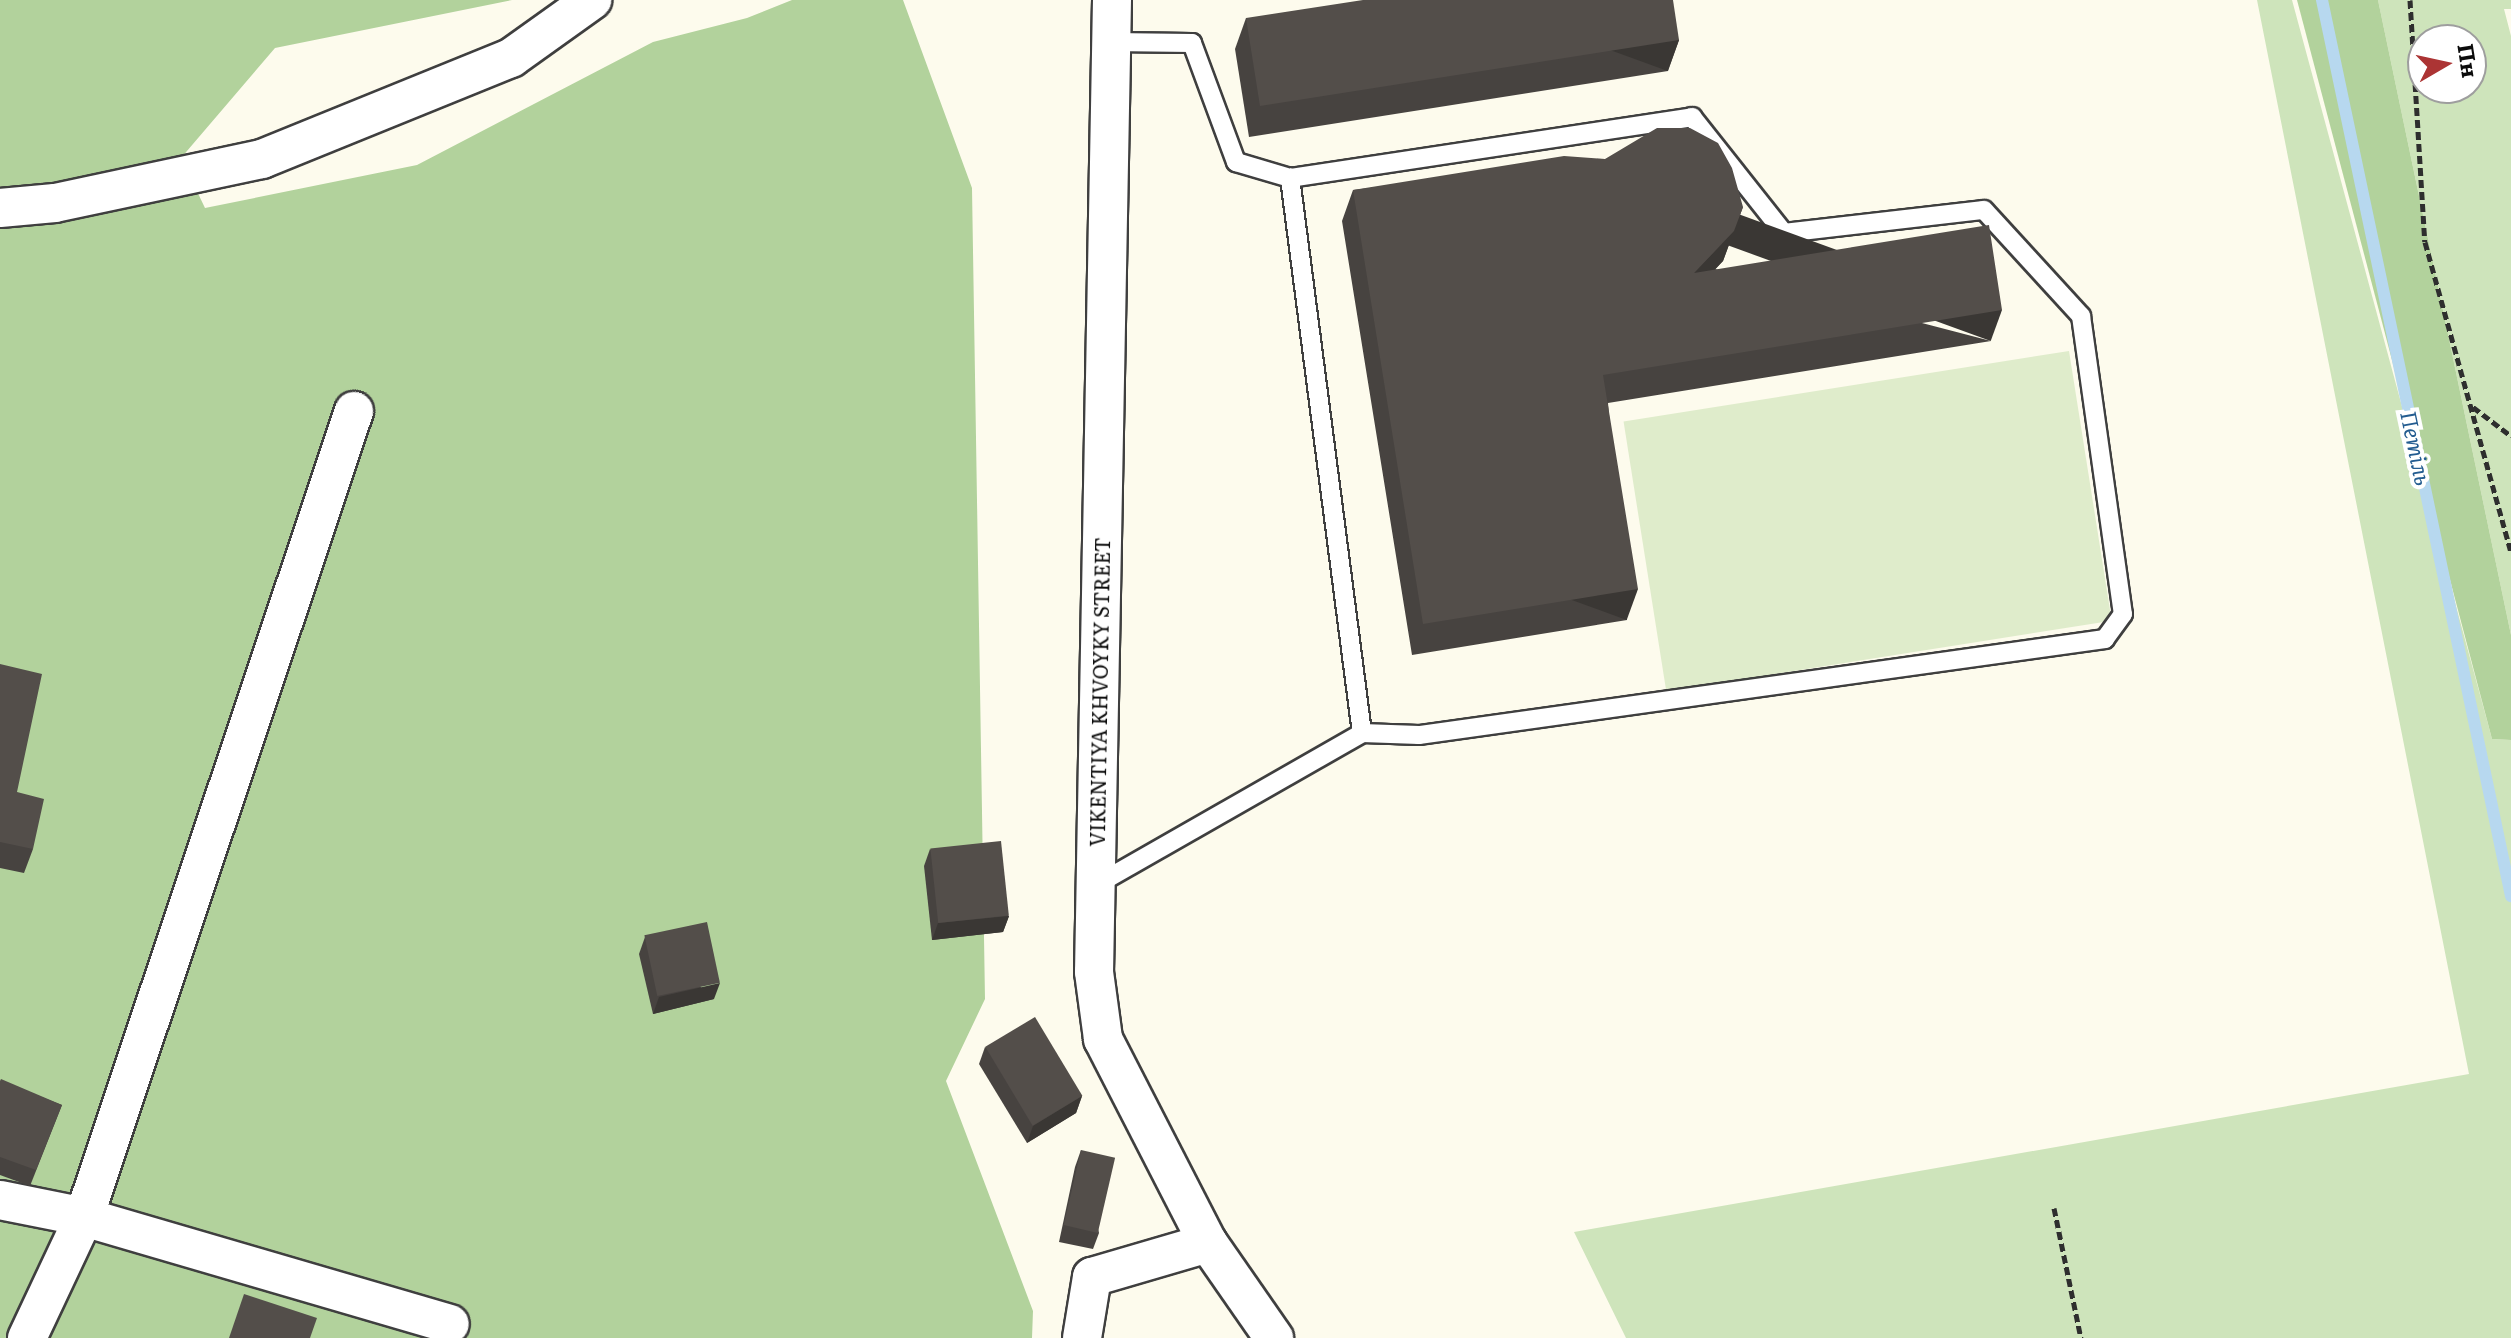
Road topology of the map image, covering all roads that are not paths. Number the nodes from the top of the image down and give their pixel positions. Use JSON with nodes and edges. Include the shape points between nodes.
{"nodes":[{"id":1,"x":592,"y":0,"type":"edge"},
{"id":2,"x":1112,"y":0,"type":"edge"},
{"id":3,"x":1111,"y":42,"type":"junction"},
{"id":4,"x":1290,"y":178,"type":"junction"},
{"id":5,"x":0,"y":208,"type":"edge"},
{"id":6,"x":354,"y":411,"type":"dead end"},
{"id":7,"x":1362,"y":733,"type":"junction"},
{"id":8,"x":1096,"y":885,"type":"junction"},
{"id":9,"x":0,"y":1200,"type":"edge"},
{"id":10,"x":84,"y":1217,"type":"junction"},
{"id":11,"x":1208,"y":1243,"type":"junction"},
{"id":12,"x":450,"y":1324,"type":"dead end"},
{"id":13,"x":27,"y":1338,"type":"edge"},
{"id":14,"x":1082,"y":1338,"type":"edge"},
{"id":15,"x":1274,"y":1338,"type":"edge"}],
"edges":[{"from":1,"to":5,"type":"street","via":[[511,58],[262,159],[55,203]]},
{"from":2,"to":3,"type":"street","name":"VIKENTIYA KHVOYKY STREET"},
{"from":3,"to":4,"type":"lane","via":[[1192,43],[1236,162]]},
{"from":3,"to":8,"type":"street","name":"VIKENTIYA KHVOYKY STREET"},
{"from":4,"to":7,"type":"lane"},
{"from":4,"to":7,"type":"lane","via":[[1692,117],[1784,233],[1984,210],[2081,316],[2123,614],[2105,639],[1419,735]]},
{"from":6,"to":10,"type":"street"},
{"from":7,"to":8,"type":"lane"},
{"from":8,"to":11,"type":"street","name":"VIKENTIYA KHVOYKY STREET","via":[[1094,972],[1103,1039]]},
{"from":9,"to":10,"type":"street"},
{"from":10,"to":12,"type":"street"},
{"from":10,"to":13,"type":"street"},
{"from":11,"to":14,"type":"street","via":[[1092,1277]]},
{"from":11,"to":15,"type":"street","name":"VIKENTIYA KHVOYKY STREET"}]}
